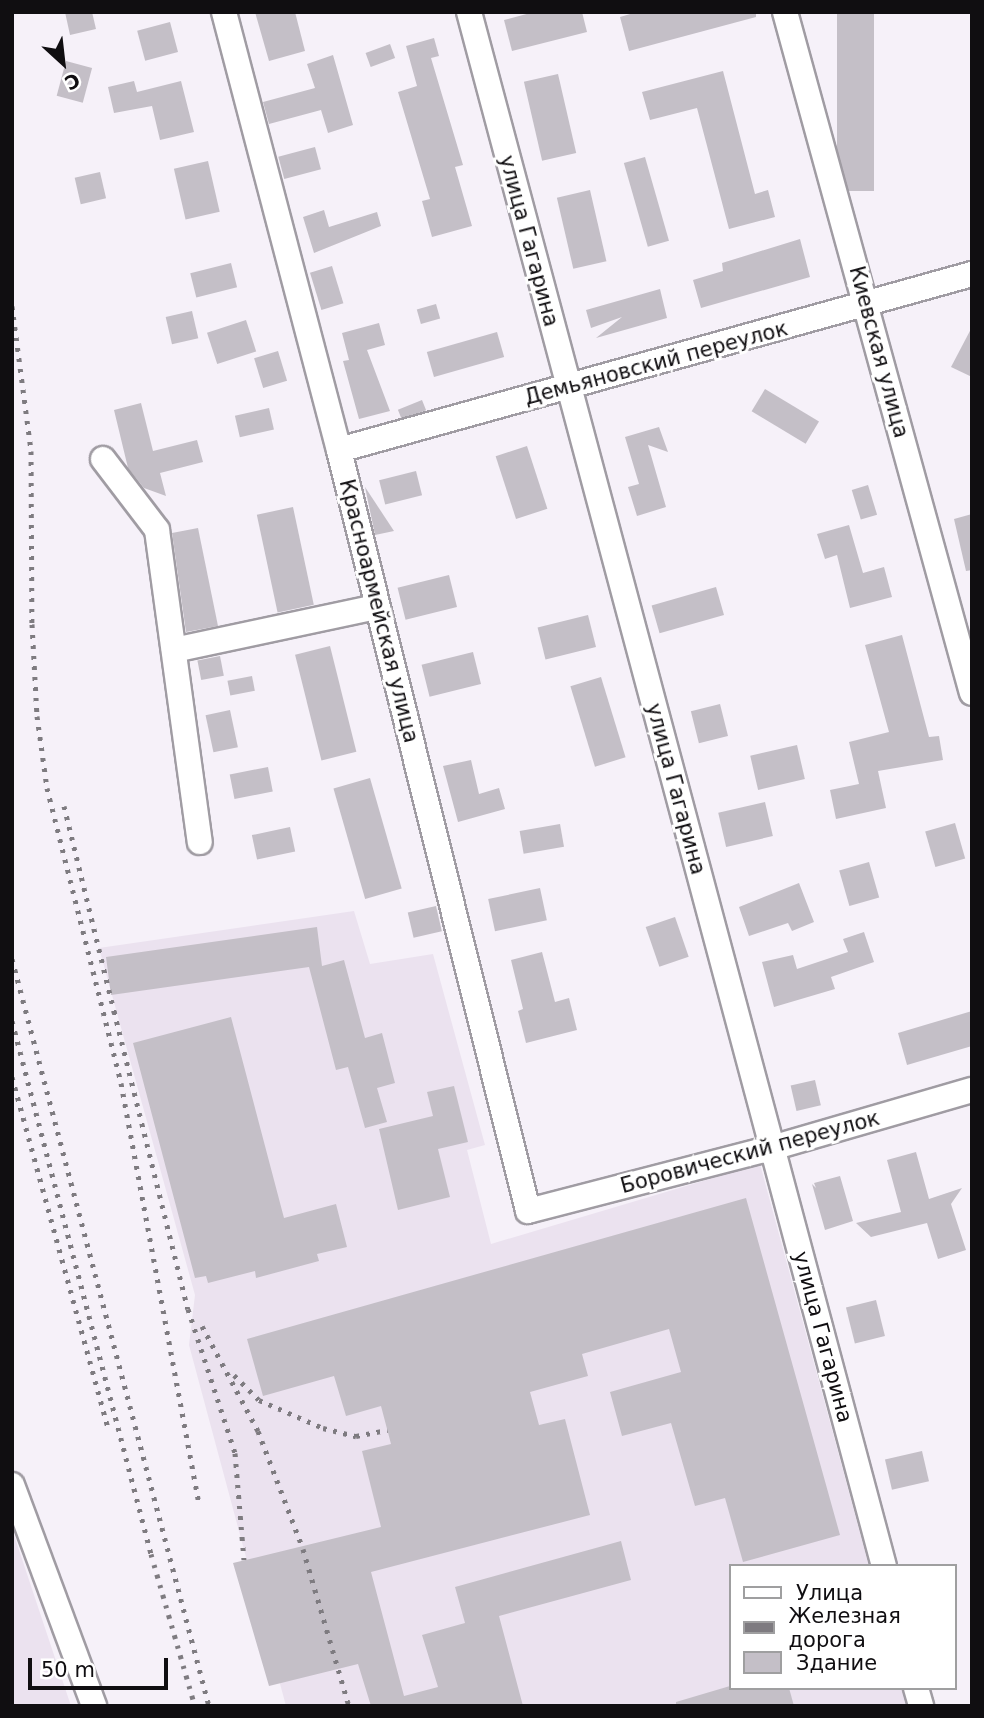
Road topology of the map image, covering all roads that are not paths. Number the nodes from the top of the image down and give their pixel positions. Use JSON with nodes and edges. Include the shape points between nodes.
{"nodes":[{"id":1,"x":224,"y":12,"type":"edge"},
{"id":2,"x":469,"y":12,"type":"edge"},
{"id":3,"x":785,"y":12,"type":"edge"},
{"id":4,"x":972,"y":275,"type":"edge"},
{"id":5,"x":866,"y":304,"type":"junction"},
{"id":6,"x":567,"y":387,"type":"junction"},
{"id":7,"x":339,"y":450,"type":"junction"},
{"id":8,"x":103,"y":459,"type":"dead end"},
{"id":9,"x":377,"y":607,"type":"junction"},
{"id":10,"x":173,"y":650,"type":"junction"},
{"id":11,"x":972,"y":693,"type":"edge"},
{"id":12,"x":200,"y":842,"type":"dead end"},
{"id":13,"x":972,"y":1090,"type":"edge"},
{"id":14,"x":772,"y":1148,"type":"junction"},
{"id":15,"x":528,"y":1211,"type":"joint"},
{"id":16,"x":12,"y":1485,"type":"edge"},
{"id":17,"x":883,"y":1564,"type":"edge"},
{"id":18,"x":94,"y":1706,"type":"edge"}],
"edges":[{"from":1,"to":7,"type":"street","name":"Красноармейская улица"},
{"from":2,"to":6,"type":"street","name":"улица Гагарина"},
{"from":3,"to":5,"type":"street","name":"Киевская улица"},
{"from":4,"to":5,"type":"street","name":"Демьяновский переулок"},
{"from":5,"to":6,"type":"street","name":"Демьяновский переулок"},
{"from":5,"to":11,"type":"street","name":"Киевская улица"},
{"from":6,"to":7,"type":"street","name":"Демьяновский переулок"},
{"from":6,"to":14,"type":"street","name":"улица Гагарина"},
{"from":7,"to":9,"type":"street","name":"Красноармейская улица"},
{"from":8,"to":10,"type":"street","via":[[157,530]]},
{"from":9,"to":10,"type":"street"},
{"from":9,"to":15,"type":"street","name":"Красноармейская улица"},
{"from":10,"to":12,"type":"street"},
{"from":13,"to":14,"type":"street","name":"Боровический переулок"},
{"from":14,"to":15,"type":"street","name":"Боровический переулок"},
{"from":14,"to":17,"type":"street","name":"улица Гагарина"},
{"from":16,"to":18,"type":"street"}]}
